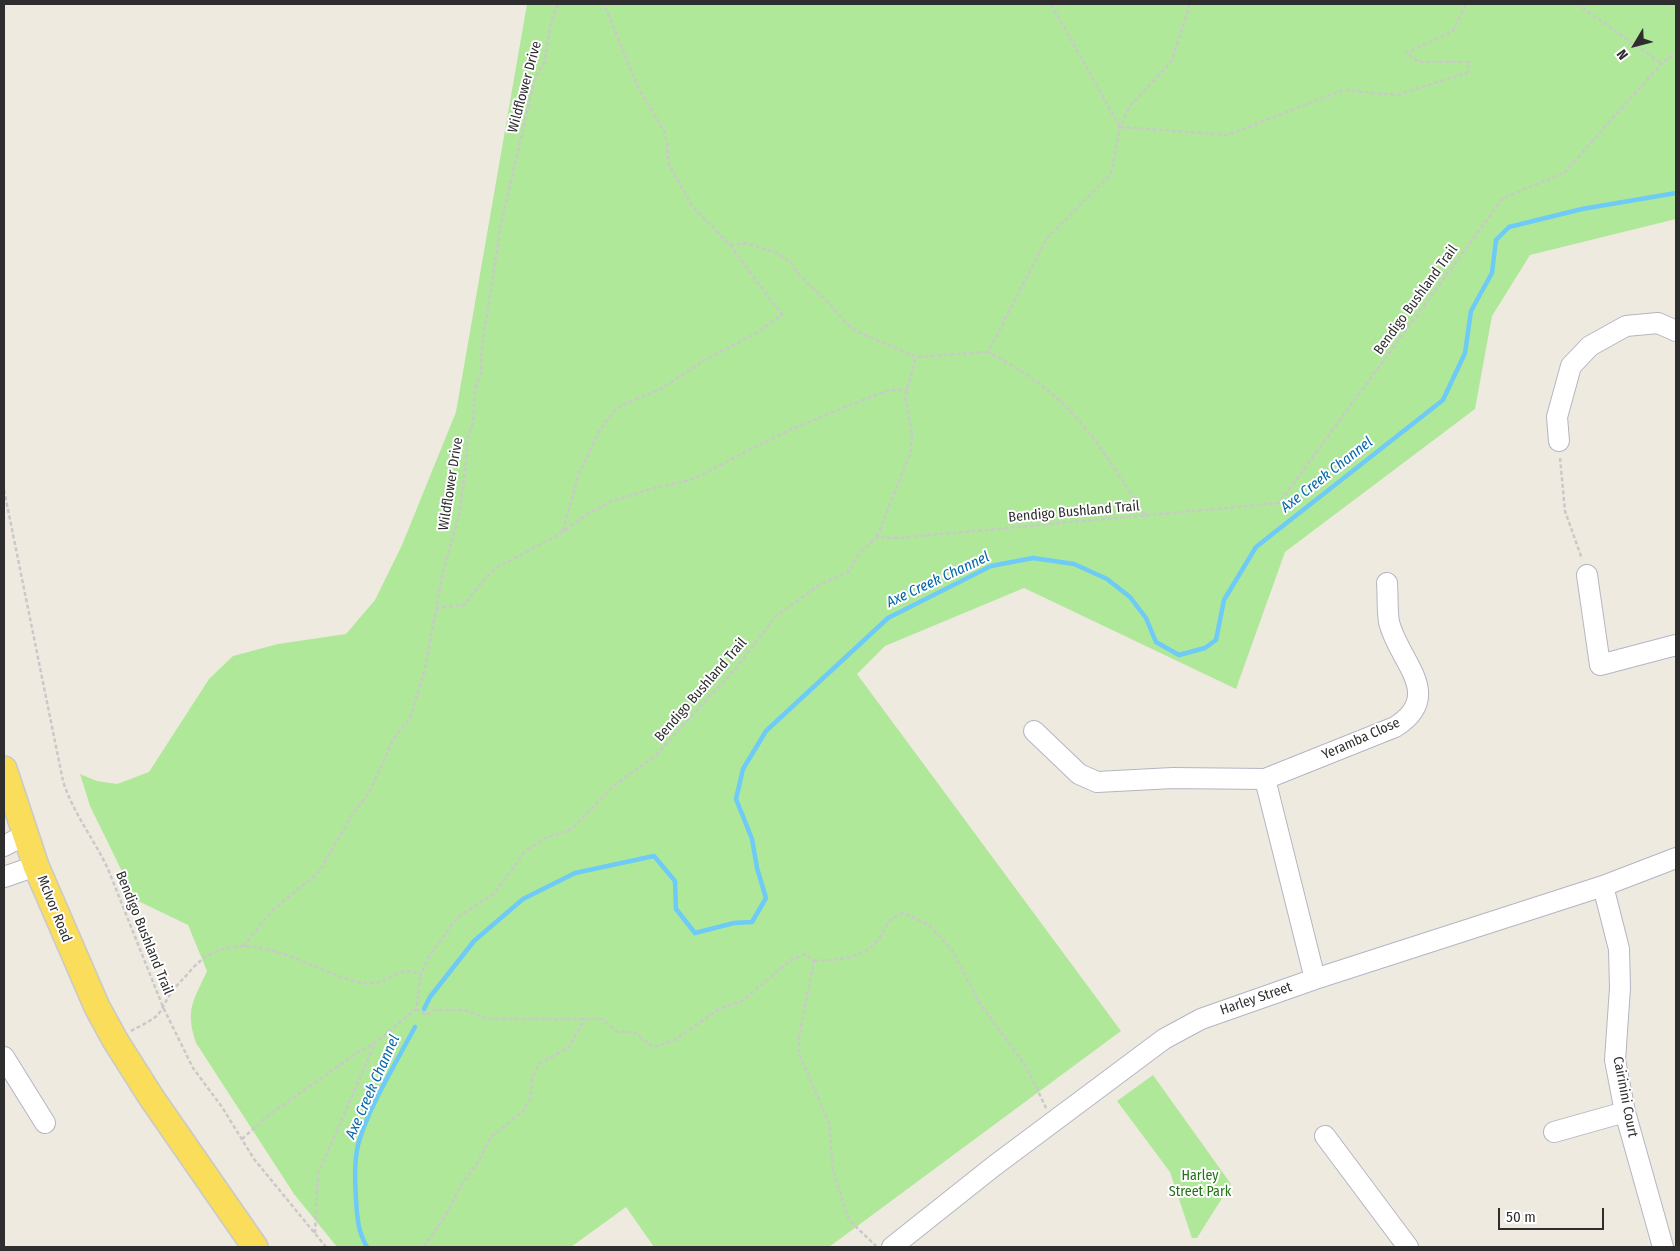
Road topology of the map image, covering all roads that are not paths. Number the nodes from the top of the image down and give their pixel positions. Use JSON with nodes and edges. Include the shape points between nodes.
{"nodes":[{"id":1,"x":1676,"y":331,"type":"edge"},
{"id":2,"x":1559,"y":441,"type":"road end"},
{"id":3,"x":1587,"y":575,"type":"road end"},
{"id":4,"x":1387,"y":584,"type":"dead end"},
{"id":5,"x":1676,"y":644,"type":"edge"},
{"id":6,"x":1034,"y":730,"type":"dead end"},
{"id":7,"x":4,"y":769,"type":"edge"},
{"id":8,"x":1265,"y":780,"type":"junction"},
{"id":9,"x":14,"y":841,"type":"edge"},
{"id":10,"x":1676,"y":858,"type":"edge"},
{"id":11,"x":36,"y":866,"type":"junction"},
{"id":12,"x":4,"y":877,"type":"edge"},
{"id":13,"x":1603,"y":886,"type":"junction"},
{"id":14,"x":1315,"y":979,"type":"junction"},
{"id":15,"x":116,"y":1041,"type":"junction"},
{"id":16,"x":4,"y":1057,"type":"edge"},
{"id":17,"x":1625,"y":1112,"type":"junction"},
{"id":18,"x":45,"y":1123,"type":"dead end"},
{"id":19,"x":1554,"y":1132,"type":"dead end"},
{"id":20,"x":1326,"y":1136,"type":"dead end"},
{"id":21,"x":235,"y":1247,"type":"edge"},
{"id":22,"x":255,"y":1247,"type":"edge"},
{"id":23,"x":892,"y":1247,"type":"edge"},
{"id":24,"x":1408,"y":1247,"type":"edge"},
{"id":25,"x":1663,"y":1247,"type":"edge"}],
"edges":[{"from":1,"to":2,"type":"street","via":[[1658,323],[1626,326],[1590,346],[1571,366],[1557,417]]},
{"from":3,"to":5,"type":"street","via":[[1600,666]]},
{"from":4,"to":8,"type":"street","name":"Yeramba Close","via":[[1390,622],[1399,648],[1416,678],[1419,697],[1412,712],[1395,727]]},
{"from":6,"to":8,"type":"street","name":"Yeramba Close","via":[[1079,774],[1097,782],[1173,778]]},
{"from":7,"to":9,"type":"main road","name":"McIvor Road"},
{"from":8,"to":14,"type":"street"},
{"from":9,"to":11,"type":"main road","name":"McIvor Road"},
{"from":10,"to":13,"type":"street","name":"Harley Street"},
{"from":11,"to":12,"type":"street"},
{"from":11,"to":15,"type":"main road","name":"McIvor Road","via":[[66,940]]},
{"from":13,"to":14,"type":"street","name":"Harley Street"},
{"from":13,"to":17,"type":"street","name":"Cairinini Court","via":[[1619,949],[1615,1060]]},
{"from":14,"to":23,"type":"street","name":"Harley Street","via":[[1223,1010],[1164,1039]]},
{"from":15,"to":21,"type":"main road","name":"McIvor Road","via":[[173,1149]]},
{"from":15,"to":22,"type":"main road","name":"McIvor Road"},
{"from":16,"to":18,"type":"street"},
{"from":17,"to":19,"type":"street"},
{"from":17,"to":25,"type":"street","name":"Cairinini Court"},
{"from":20,"to":24,"type":"street"}]}
